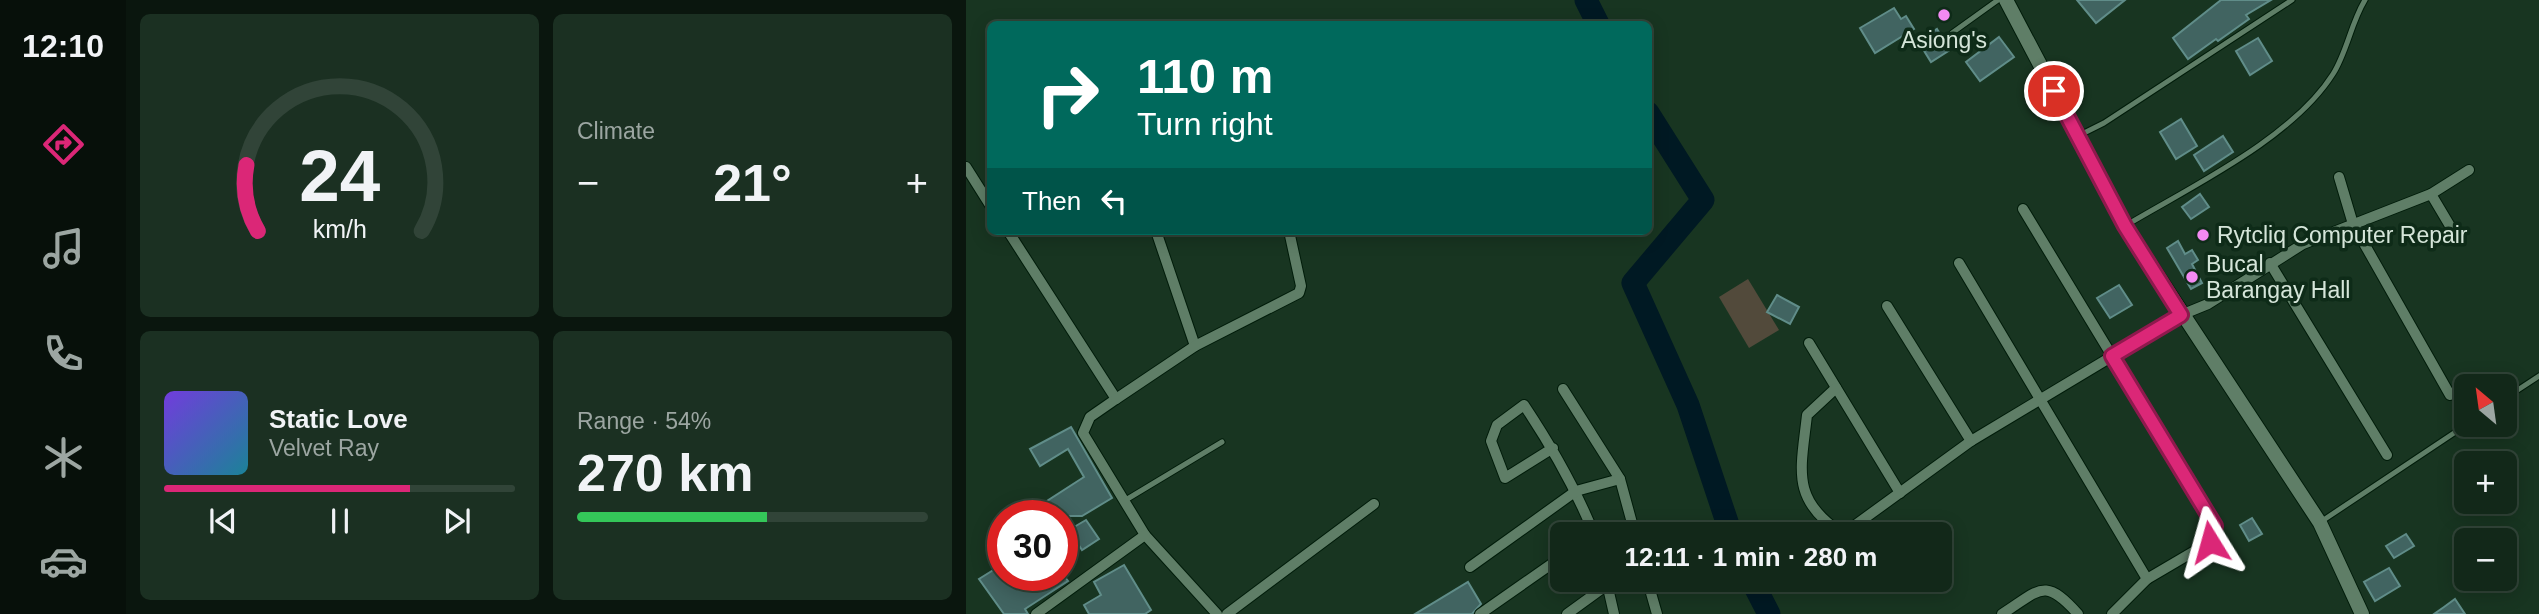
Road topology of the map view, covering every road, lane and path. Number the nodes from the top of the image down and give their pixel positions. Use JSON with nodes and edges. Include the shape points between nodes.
{"nodes":[{"id":1,"x":1998,"y":0,"type":"edge"},
{"id":2,"x":2006,"y":0,"type":"edge"},
{"id":3,"x":2292,"y":0,"type":"edge"},
{"id":4,"x":2365,"y":0,"type":"edge"},
{"id":5,"x":1952,"y":33,"type":"dead end"},
{"id":6,"x":2078,"y":136,"type":"junction"},
{"id":7,"x":966,"y":167,"type":"edge"},
{"id":8,"x":2469,"y":170,"type":"dead end"},
{"id":9,"x":2340,"y":177,"type":"dead end"},
{"id":10,"x":2431,"y":194,"type":"junction"},
{"id":11,"x":987,"y":200,"type":"edge"},
{"id":12,"x":2023,"y":208,"type":"dead end"},
{"id":13,"x":2353,"y":224,"type":"junction"},
{"id":14,"x":2125,"y":226,"type":"junction"},
{"id":15,"x":2453,"y":231,"type":"dead end"},
{"id":16,"x":1011,"y":235,"type":"edge"},
{"id":17,"x":1157,"y":235,"type":"edge"},
{"id":18,"x":1290,"y":235,"type":"edge"},
{"id":19,"x":1959,"y":263,"type":"dead end"},
{"id":20,"x":2270,"y":263,"type":"junction"},
{"id":21,"x":1887,"y":306,"type":"dead end"},
{"id":22,"x":2181,"y":315,"type":"junction"},
{"id":23,"x":1809,"y":343,"type":"dead end"},
{"id":24,"x":1195,"y":346,"type":"junction"},
{"id":25,"x":2112,"y":356,"type":"junction"},
{"id":26,"x":2539,"y":376,"type":"edge"},
{"id":27,"x":1836,"y":388,"type":"junction"},
{"id":28,"x":1563,"y":389,"type":"dead end"},
{"id":29,"x":2517,"y":390,"type":"edge"},
{"id":30,"x":2450,"y":395,"type":"dead end"},
{"id":31,"x":1116,"y":399,"type":"junction"},
{"id":32,"x":2042,"y":401,"type":"junction"},
{"id":33,"x":2454,"y":433,"type":"edge"},
{"id":34,"x":1971,"y":441,"type":"junction"},
{"id":35,"x":1222,"y":442,"type":"dead end"},
{"id":36,"x":1553,"y":449,"type":"junction"},
{"id":37,"x":2387,"y":455,"type":"dead end"},
{"id":38,"x":1620,"y":479,"type":"junction"},
{"id":39,"x":1576,"y":491,"type":"junction"},
{"id":40,"x":1900,"y":492,"type":"junction"},
{"id":41,"x":1124,"y":501,"type":"junction"},
{"id":42,"x":1374,"y":504,"type":"dead end"},
{"id":43,"x":1589,"y":522,"type":"edge"},
{"id":44,"x":1632,"y":522,"type":"edge"},
{"id":45,"x":2320,"y":523,"type":"junction"},
{"id":46,"x":1145,"y":535,"type":"junction"},
{"id":47,"x":1550,"y":565,"type":"edge"},
{"id":48,"x":1470,"y":567,"type":"dead end"},
{"id":49,"x":2147,"y":579,"type":"junction"},
{"id":50,"x":1594,"y":592,"type":"edge"},
{"id":51,"x":1609,"y":592,"type":"edge"},
{"id":52,"x":1651,"y":592,"type":"edge"},
{"id":53,"x":1036,"y":614,"type":"edge"},
{"id":54,"x":1217,"y":614,"type":"edge"},
{"id":55,"x":1227,"y":614,"type":"edge"},
{"id":56,"x":1480,"y":614,"type":"edge"},
{"id":57,"x":1567,"y":614,"type":"edge"},
{"id":58,"x":1614,"y":614,"type":"edge"},
{"id":59,"x":1657,"y":614,"type":"edge"},
{"id":60,"x":2002,"y":614,"type":"edge"},
{"id":61,"x":2078,"y":614,"type":"edge"},
{"id":62,"x":2112,"y":614,"type":"edge"},
{"id":63,"x":2362,"y":614,"type":"edge"}],
"edges":[{"from":1,"to":5,"type":"lane"},
{"from":2,"to":6,"type":"street"},
{"from":3,"to":6,"type":"lane"},
{"from":4,"to":14,"type":"lane","via":[[2333,74],[2290,123]]},
{"from":6,"to":14,"type":"street"},
{"from":7,"to":11,"type":"street"},
{"from":8,"to":10,"type":"street"},
{"from":9,"to":13,"type":"street"},
{"from":10,"to":13,"type":"street"},
{"from":10,"to":15,"type":"street"},
{"from":12,"to":25,"type":"street"},
{"from":13,"to":20,"type":"street"},
{"from":13,"to":30,"type":"street"},
{"from":14,"to":22,"type":"street"},
{"from":16,"to":31,"type":"street"},
{"from":17,"to":24,"type":"street"},
{"from":18,"to":24,"type":"street","via":[[1299,293]]},
{"from":19,"to":32,"type":"street"},
{"from":20,"to":22,"type":"street","via":[[2208,304]]},
{"from":20,"to":37,"type":"street"},
{"from":21,"to":34,"type":"street"},
{"from":22,"to":25,"type":"street"},
{"from":22,"to":45,"type":"street"},
{"from":23,"to":27,"type":"street"},
{"from":24,"to":31,"type":"street"},
{"from":25,"to":32,"type":"street"},
{"from":25,"to":49,"type":"street","via":[[2215,526],[2210,542]]},
{"from":26,"to":29,"type":"lane"},
{"from":27,"to":40,"type":"street"},
{"from":27,"to":40,"type":"street","via":[[1807,415],[1800,482],[1821,519],[1843,534]]},
{"from":28,"to":38,"type":"street"},
{"from":31,"to":41,"type":"street","via":[[1090,417],[1083,433]]},
{"from":32,"to":34,"type":"street"},
{"from":32,"to":49,"type":"street"},
{"from":33,"to":45,"type":"lane"},
{"from":34,"to":40,"type":"street"},
{"from":35,"to":41,"type":"lane"},
{"from":36,"to":36,"type":"street","via":[[1505,478],[1491,441],[1497,425],[1524,405]]},
{"from":36,"to":39,"type":"street"},
{"from":38,"to":39,"type":"street"},
{"from":38,"to":44,"type":"street"},
{"from":39,"to":43,"type":"street"},
{"from":39,"to":48,"type":"street"},
{"from":41,"to":46,"type":"street"},
{"from":42,"to":55,"type":"street"},
{"from":45,"to":63,"type":"street"},
{"from":46,"to":53,"type":"street"},
{"from":46,"to":54,"type":"street"},
{"from":47,"to":56,"type":"street"},
{"from":49,"to":62,"type":"street"},
{"from":50,"to":57,"type":"street"},
{"from":51,"to":58,"type":"street"},
{"from":52,"to":59,"type":"street"},
{"from":60,"to":61,"type":"street","via":[[2048,589],[2060,593]]}]}
